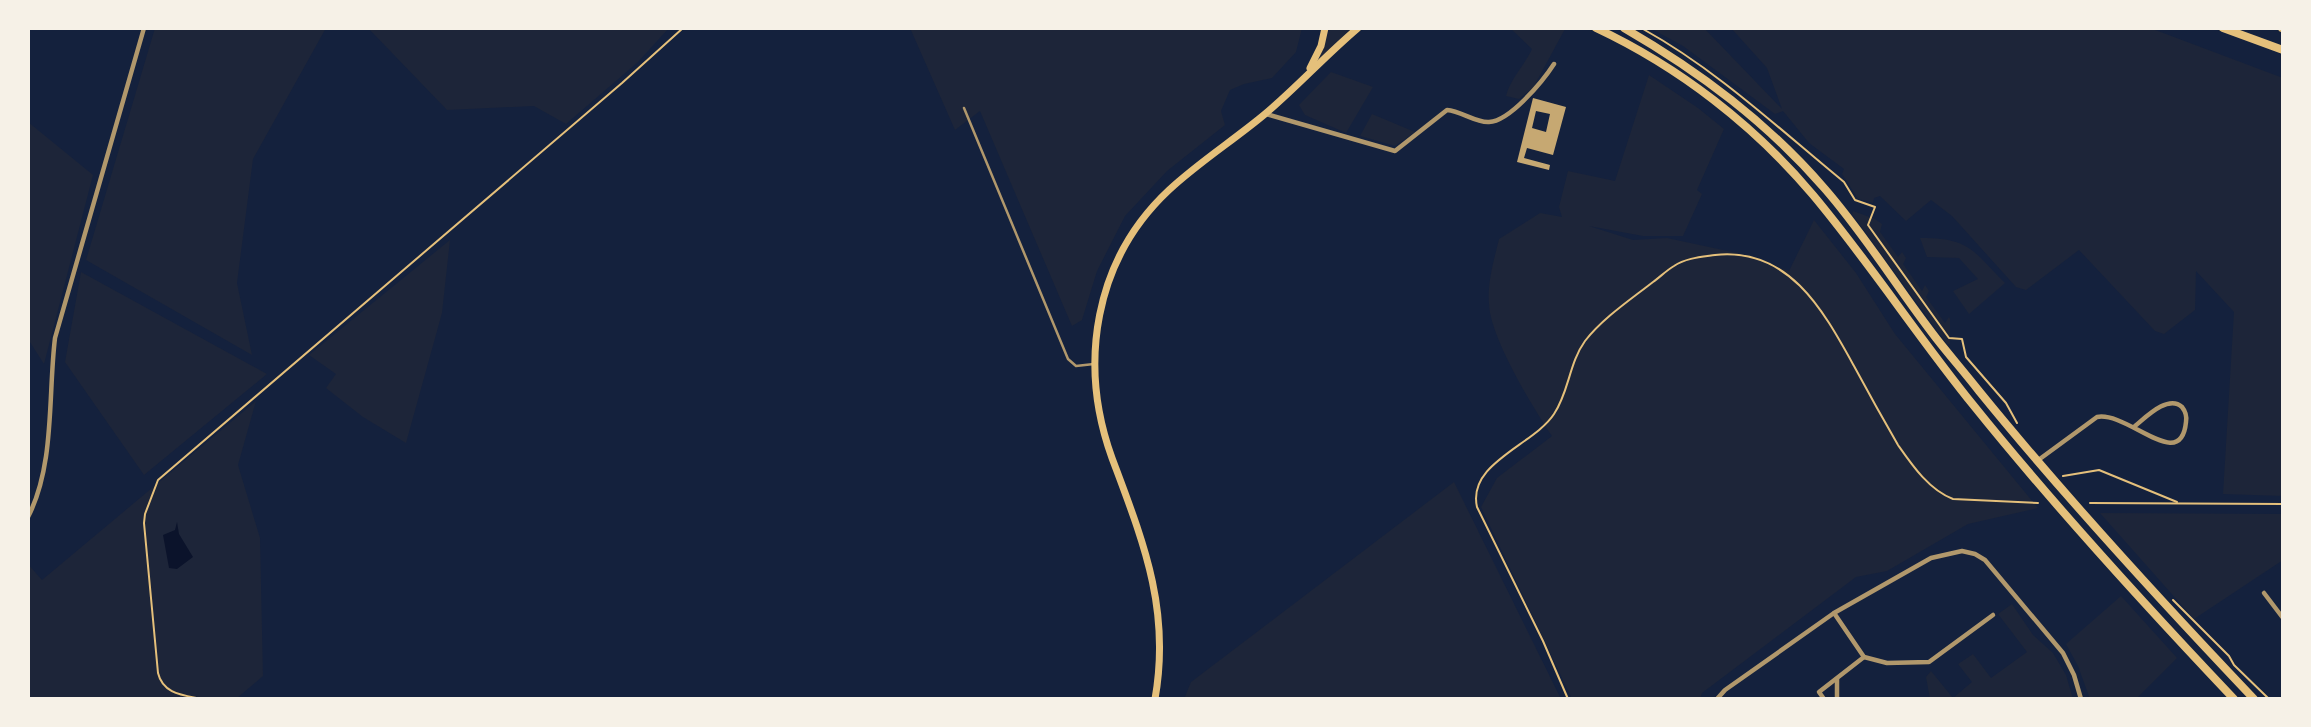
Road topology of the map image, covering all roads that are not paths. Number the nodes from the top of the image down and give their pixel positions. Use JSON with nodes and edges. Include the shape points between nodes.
{"nodes":[{"id":1,"x":144,"y":28,"type":"edge"},
{"id":2,"x":1325,"y":28,"type":"edge"},
{"id":3,"x":1358,"y":28,"type":"edge"},
{"id":4,"x":1596,"y":28,"type":"edge"},
{"id":5,"x":1624,"y":28,"type":"edge"},
{"id":6,"x":2223,"y":28,"type":"edge"},
{"id":7,"x":2283,"y":50,"type":"edge"},
{"id":8,"x":1554,"y":64,"type":"dead end"},
{"id":9,"x":1307,"y":75,"type":"junction"},
{"id":10,"x":964,"y":108,"type":"dead end"},
{"id":11,"x":1266,"y":114,"type":"junction"},
{"id":12,"x":1094,"y":364,"type":"junction"},
{"id":13,"x":2135,"y":426,"type":"junction"},
{"id":14,"x":2037,"y":461,"type":"junction"},
{"id":15,"x":28,"y":516,"type":"edge"},
{"id":16,"x":2264,"y":593,"type":"dead end"},
{"id":17,"x":1834,"y":613,"type":"junction"},
{"id":18,"x":1993,"y":615,"type":"dead end"},
{"id":19,"x":2283,"y":618,"type":"edge"},
{"id":20,"x":1864,"y":657,"type":"junction"},
{"id":21,"x":1837,"y":678,"type":"junction"},
{"id":22,"x":1155,"y":699,"type":"edge"},
{"id":23,"x":1717,"y":699,"type":"edge"},
{"id":24,"x":1824,"y":699,"type":"edge"},
{"id":25,"x":1836,"y":699,"type":"edge"},
{"id":26,"x":2081,"y":699,"type":"edge"},
{"id":27,"x":2234,"y":699,"type":"edge"},
{"id":28,"x":2254,"y":699,"type":"edge"}],
"edges":[{"from":1,"to":15,"type":"street","via":[[55,338],[48,435],[36,499]]},
{"from":2,"to":9,"type":"main road"},
{"from":3,"to":9,"type":"main road"},
{"from":4,"to":27,"type":"main road","via":[[1693,85],[1784,163],[2018,461]]},
{"from":5,"to":14,"type":"main road","via":[[1671,55],[1759,121],[1815,178]]},
{"from":6,"to":7,"type":"main road"},
{"from":8,"to":11,"type":"street","via":[[1528,97],[1497,120],[1488,123],[1447,110],[1395,150]]},
{"from":9,"to":11,"type":"main road"},
{"from":10,"to":12,"type":"lane","via":[[1068,359],[1076,366]]},
{"from":11,"to":12,"type":"main road","via":[[1170,189],[1131,236],[1105,292]]},
{"from":12,"to":22,"type":"main road","via":[[1102,425],[1149,562],[1159,608]]},
{"from":13,"to":13,"type":"street","via":[[2170,444],[2182,440],[2187,416],[2177,403],[2169,403]]},
{"from":13,"to":14,"type":"street","via":[[2097,417]]},
{"from":14,"to":28,"type":"main road"},
{"from":16,"to":19,"type":"street"},
{"from":17,"to":20,"type":"street"},
{"from":17,"to":23,"type":"street"},
{"from":17,"to":26,"type":"street","via":[[1931,558],[1962,551],[1975,554],[2063,653]]},
{"from":18,"to":20,"type":"street","via":[[1929,662],[1887,663]]},
{"from":20,"to":21,"type":"street"},
{"from":21,"to":24,"type":"street","via":[[1819,692]]},
{"from":21,"to":25,"type":"street"}]}
